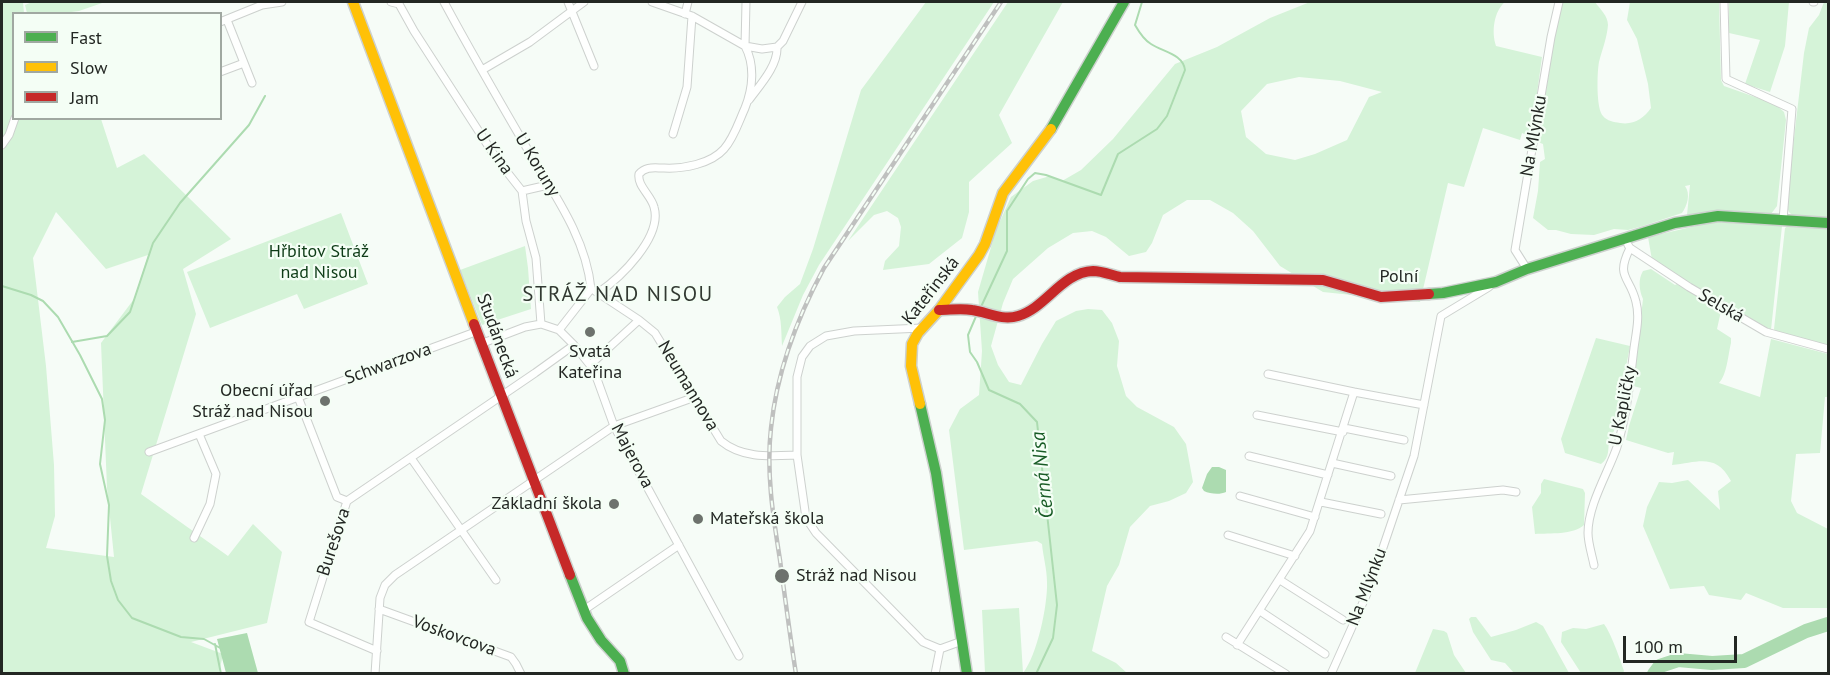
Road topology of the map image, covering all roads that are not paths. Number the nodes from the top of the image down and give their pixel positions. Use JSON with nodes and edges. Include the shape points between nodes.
{"nodes":[{"id":1,"x":282,"y":2,"type":"edge"},
{"id":2,"x":353,"y":2,"type":"edge"},
{"id":3,"x":398,"y":2,"type":"edge"},
{"id":4,"x":444,"y":2,"type":"edge"},
{"id":5,"x":568,"y":2,"type":"edge"},
{"id":6,"x":584,"y":2,"type":"edge"},
{"id":7,"x":652,"y":2,"type":"edge"},
{"id":8,"x":688,"y":2,"type":"edge"},
{"id":9,"x":746,"y":2,"type":"edge"},
{"id":10,"x":802,"y":2,"type":"edge"},
{"id":11,"x":1124,"y":2,"type":"edge"},
{"id":12,"x":1559,"y":2,"type":"edge"},
{"id":13,"x":1724,"y":2,"type":"edge"},
{"id":14,"x":572,"y":10,"type":"junction"},
{"id":15,"x":688,"y":15,"type":"junction"},
{"id":16,"x":224,"y":21,"type":"edge"},
{"id":17,"x":745,"y":46,"type":"junction"},
{"id":18,"x":777,"y":47,"type":"junction"},
{"id":19,"x":244,"y":63,"type":"junction"},
{"id":20,"x":594,"y":66,"type":"dead end"},
{"id":21,"x":482,"y":70,"type":"junction"},
{"id":22,"x":222,"y":71,"type":"edge"},
{"id":23,"x":252,"y":83,"type":"dead end"},
{"id":24,"x":747,"y":102,"type":"junction"},
{"id":25,"x":14,"y":120,"type":"edge"},
{"id":26,"x":673,"y":134,"type":"dead end"},
{"id":27,"x":2,"y":145,"type":"edge"},
{"id":28,"x":548,"y":185,"type":"junction"},
{"id":29,"x":522,"y":191,"type":"junction"},
{"id":30,"x":1783,"y":220,"type":"junction"},
{"id":31,"x":1828,"y":223,"type":"edge"},
{"id":32,"x":1628,"y":244,"type":"junction"},
{"id":33,"x":1527,"y":269,"type":"junction"},
{"id":34,"x":1496,"y":282,"type":"junction"},
{"id":35,"x":595,"y":291,"type":"junction"},
{"id":36,"x":939,"y":310,"type":"junction"},
{"id":37,"x":639,"y":320,"type":"junction"},
{"id":38,"x":541,"y":324,"type":"junction"},
{"id":39,"x":922,"y":328,"type":"junction"},
{"id":40,"x":559,"y":330,"type":"junction"},
{"id":41,"x":478,"y":331,"type":"junction"},
{"id":42,"x":483,"y":343,"type":"junction"},
{"id":43,"x":573,"y":345,"type":"junction"},
{"id":44,"x":1828,"y":349,"type":"edge"},
{"id":45,"x":590,"y":365,"type":"junction"},
{"id":46,"x":1268,"y":374,"type":"dead end"},
{"id":47,"x":1354,"y":392,"type":"junction"},
{"id":48,"x":501,"y":396,"type":"junction"},
{"id":49,"x":298,"y":397,"type":"junction"},
{"id":50,"x":695,"y":398,"type":"junction"},
{"id":51,"x":1424,"y":405,"type":"junction"},
{"id":52,"x":1257,"y":414,"type":"dead end"},
{"id":53,"x":614,"y":426,"type":"junction"},
{"id":54,"x":1343,"y":430,"type":"junction"},
{"id":55,"x":199,"y":434,"type":"junction"},
{"id":56,"x":1404,"y":440,"type":"dead end"},
{"id":57,"x":149,"y":452,"type":"dead end"},
{"id":58,"x":797,"y":455,"type":"junction"},
{"id":59,"x":1249,"y":456,"type":"dead end"},
{"id":60,"x":411,"y":458,"type":"junction"},
{"id":61,"x":1332,"y":463,"type":"junction"},
{"id":62,"x":1328,"y":475,"type":"junction"},
{"id":63,"x":1391,"y":476,"type":"dead end"},
{"id":64,"x":534,"y":481,"type":"junction"},
{"id":65,"x":1516,"y":492,"type":"dead end"},
{"id":66,"x":1240,"y":496,"type":"dead end"},
{"id":67,"x":1399,"y":500,"type":"junction"},
{"id":68,"x":347,"y":501,"type":"junction"},
{"id":69,"x":1321,"y":502,"type":"junction"},
{"id":70,"x":1381,"y":514,"type":"dead end"},
{"id":71,"x":1315,"y":517,"type":"junction"},
{"id":72,"x":462,"y":530,"type":"junction"},
{"id":73,"x":1228,"y":535,"type":"dead end"},
{"id":74,"x":194,"y":538,"type":"dead end"},
{"id":75,"x":679,"y":545,"type":"junction"},
{"id":76,"x":1294,"y":556,"type":"junction"},
{"id":77,"x":1594,"y":565,"type":"dead end"},
{"id":78,"x":496,"y":580,"type":"dead end"},
{"id":79,"x":1280,"y":580,"type":"junction"},
{"id":80,"x":379,"y":609,"type":"junction"},
{"id":81,"x":584,"y":610,"type":"junction"},
{"id":82,"x":1260,"y":611,"type":"junction"},
{"id":83,"x":1343,"y":620,"type":"dead end"},
{"id":84,"x":1226,"y":637,"type":"dead end"},
{"id":85,"x":962,"y":641,"type":"junction"},
{"id":86,"x":1237,"y":645,"type":"junction"},
{"id":87,"x":940,"y":649,"type":"junction"},
{"id":88,"x":376,"y":651,"type":"junction"},
{"id":89,"x":1325,"y":654,"type":"dead end"},
{"id":90,"x":739,"y":656,"type":"dead end"},
{"id":91,"x":375,"y":674,"type":"edge"},
{"id":92,"x":521,"y":674,"type":"edge"},
{"id":93,"x":624,"y":674,"type":"edge"},
{"id":94,"x":935,"y":674,"type":"edge"},
{"id":95,"x":967,"y":674,"type":"edge"},
{"id":96,"x":1286,"y":674,"type":"edge"},
{"id":97,"x":1331,"y":674,"type":"edge"}],
"edges":[{"from":1,"to":16,"type":"street","via":[[262,5]]},
{"from":2,"to":41,"type":"street","name":"Studánecká"},
{"from":3,"to":29,"type":"street","name":"U Kina","via":[[490,148]]},
{"from":4,"to":21,"type":"street","name":"U Koruny"},
{"from":5,"to":14,"type":"street"},
{"from":6,"to":14,"type":"street"},
{"from":7,"to":15,"type":"street"},
{"from":8,"to":15,"type":"street"},
{"from":9,"to":17,"type":"street"},
{"from":10,"to":18,"type":"street"},
{"from":11,"to":36,"type":"street","name":"Kateřinská","via":[[1049,132],[1003,194],[979,255]]},
{"from":12,"to":33,"type":"street","name":"Na Mlýnku","via":[[1515,250]]},
{"from":13,"to":30,"type":"street","via":[[1726,79],[1792,109]]},
{"from":14,"to":20,"type":"street"},
{"from":14,"to":21,"type":"street","via":[[530,42]]},
{"from":15,"to":17,"type":"street"},
{"from":15,"to":26,"type":"street","via":[[687,87]]},
{"from":16,"to":19,"type":"street"},
{"from":17,"to":18,"type":"street"},
{"from":17,"to":24,"type":"street","via":[[752,63]]},
{"from":18,"to":24,"type":"street","via":[[778,55]]},
{"from":19,"to":22,"type":"street"},
{"from":19,"to":23,"type":"street"},
{"from":21,"to":28,"type":"street","name":"U Koruny"},
{"from":24,"to":35,"type":"street","via":[[725,148],[717,155],[680,168],[641,171],[639,182],[655,214],[648,240],[622,274]]},
{"from":25,"to":27,"type":"street"},
{"from":28,"to":29,"type":"street"},
{"from":28,"to":35,"type":"street","name":"U Koruny","via":[[580,244]]},
{"from":29,"to":38,"type":"street","name":"U Kina","via":[[536,258]]},
{"from":30,"to":31,"type":"street","name":"Polní"},
{"from":30,"to":32,"type":"street","name":"Polní","via":[[1718,216],[1674,223]]},
{"from":32,"to":33,"type":"street","name":"Polní","via":[[1592,248]]},
{"from":32,"to":44,"type":"street","name":"Selská","via":[[1689,287],[1766,332]]},
{"from":32,"to":77,"type":"street","name":"U Kapličky","via":[[1622,272],[1638,314],[1621,430],[1590,520],[1588,534]]},
{"from":33,"to":34,"type":"street","name":"Polní"},
{"from":34,"to":36,"type":"street","name":"Polní","via":[[1443,293],[1381,297],[1323,280],[1120,277],[1095,270],[1067,280],[1047,299],[1018,315],[1001,317],[970,310]]},
{"from":34,"to":51,"type":"street","name":"Na Mlýnku","via":[[1441,315]]},
{"from":35,"to":37,"type":"street","name":"Neumannova"},
{"from":35,"to":40,"type":"street"},
{"from":36,"to":39,"type":"street","name":"Kateřinská"},
{"from":37,"to":45,"type":"street"},
{"from":37,"to":50,"type":"street","name":"Neumannova","via":[[655,333]]},
{"from":38,"to":40,"type":"street"},
{"from":38,"to":42,"type":"street"},
{"from":39,"to":58,"type":"street","via":[[854,331],[826,336],[810,346],[802,357],[797,377]]},
{"from":39,"to":85,"type":"street","name":"Kateřinská","via":[[912,344],[911,366],[936,473]]},
{"from":40,"to":43,"type":"street","name":"Majerova"},
{"from":41,"to":42,"type":"street","name":"Studánecká"},
{"from":41,"to":49,"type":"street","name":"Schwarzova"},
{"from":42,"to":48,"type":"street","name":"Studánecká"},
{"from":43,"to":45,"type":"street","name":"Majerova"},
{"from":43,"to":48,"type":"street","name":"Burešova"},
{"from":45,"to":53,"type":"street","name":"Majerova"},
{"from":46,"to":47,"type":"street"},
{"from":47,"to":51,"type":"street"},
{"from":47,"to":54,"type":"street"},
{"from":48,"to":60,"type":"street","name":"Burešova"},
{"from":48,"to":64,"type":"street","name":"Studánecká"},
{"from":49,"to":55,"type":"street","name":"Schwarzova"},
{"from":49,"to":68,"type":"street","via":[[337,497]]},
{"from":50,"to":53,"type":"street"},
{"from":50,"to":58,"type":"street","name":"Neumannova","via":[[726,445],[756,456]]},
{"from":51,"to":67,"type":"street","name":"Na Mlýnku","via":[[1414,456]]},
{"from":52,"to":54,"type":"street"},
{"from":53,"to":64,"type":"street"},
{"from":53,"to":75,"type":"street","name":"Majerova"},
{"from":54,"to":56,"type":"street"},
{"from":54,"to":61,"type":"street"},
{"from":55,"to":57,"type":"street","name":"Schwarzova"},
{"from":55,"to":74,"type":"street","via":[[216,474],[210,504]]},
{"from":58,"to":87,"type":"street","via":[[809,525],[923,642]]},
{"from":59,"to":62,"type":"street"},
{"from":60,"to":68,"type":"street","name":"Burešova"},
{"from":60,"to":72,"type":"street"},
{"from":61,"to":62,"type":"street"},
{"from":61,"to":63,"type":"street"},
{"from":62,"to":69,"type":"street"},
{"from":64,"to":72,"type":"street"},
{"from":64,"to":81,"type":"street","name":"Studánecká"},
{"from":65,"to":67,"type":"street"},
{"from":66,"to":71,"type":"street"},
{"from":67,"to":97,"type":"street","name":"Na Mlýnku","via":[[1369,589]]},
{"from":68,"to":88,"type":"street","name":"Burešova","via":[[309,622]]},
{"from":69,"to":70,"type":"street"},
{"from":69,"to":71,"type":"street"},
{"from":71,"to":76,"type":"street"},
{"from":72,"to":78,"type":"street"},
{"from":72,"to":80,"type":"street","via":[[395,575],[385,585]]},
{"from":73,"to":76,"type":"street"},
{"from":75,"to":81,"type":"street"},
{"from":75,"to":90,"type":"street","name":"Majerova"},
{"from":76,"to":79,"type":"street"},
{"from":79,"to":82,"type":"street"},
{"from":79,"to":83,"type":"street","name":"Na Mlýnku"},
{"from":80,"to":88,"type":"street"},
{"from":80,"to":92,"type":"street","name":"Voskovcova","via":[[511,657]]},
{"from":81,"to":93,"type":"street","name":"Studánecká","via":[[596,633],[620,661]]},
{"from":82,"to":86,"type":"street"},
{"from":82,"to":89,"type":"street"},
{"from":84,"to":86,"type":"street"},
{"from":85,"to":87,"type":"street"},
{"from":85,"to":95,"type":"street","name":"Kateřinská"},
{"from":86,"to":96,"type":"street"},
{"from":87,"to":94,"type":"street"},
{"from":88,"to":91,"type":"street"}]}
